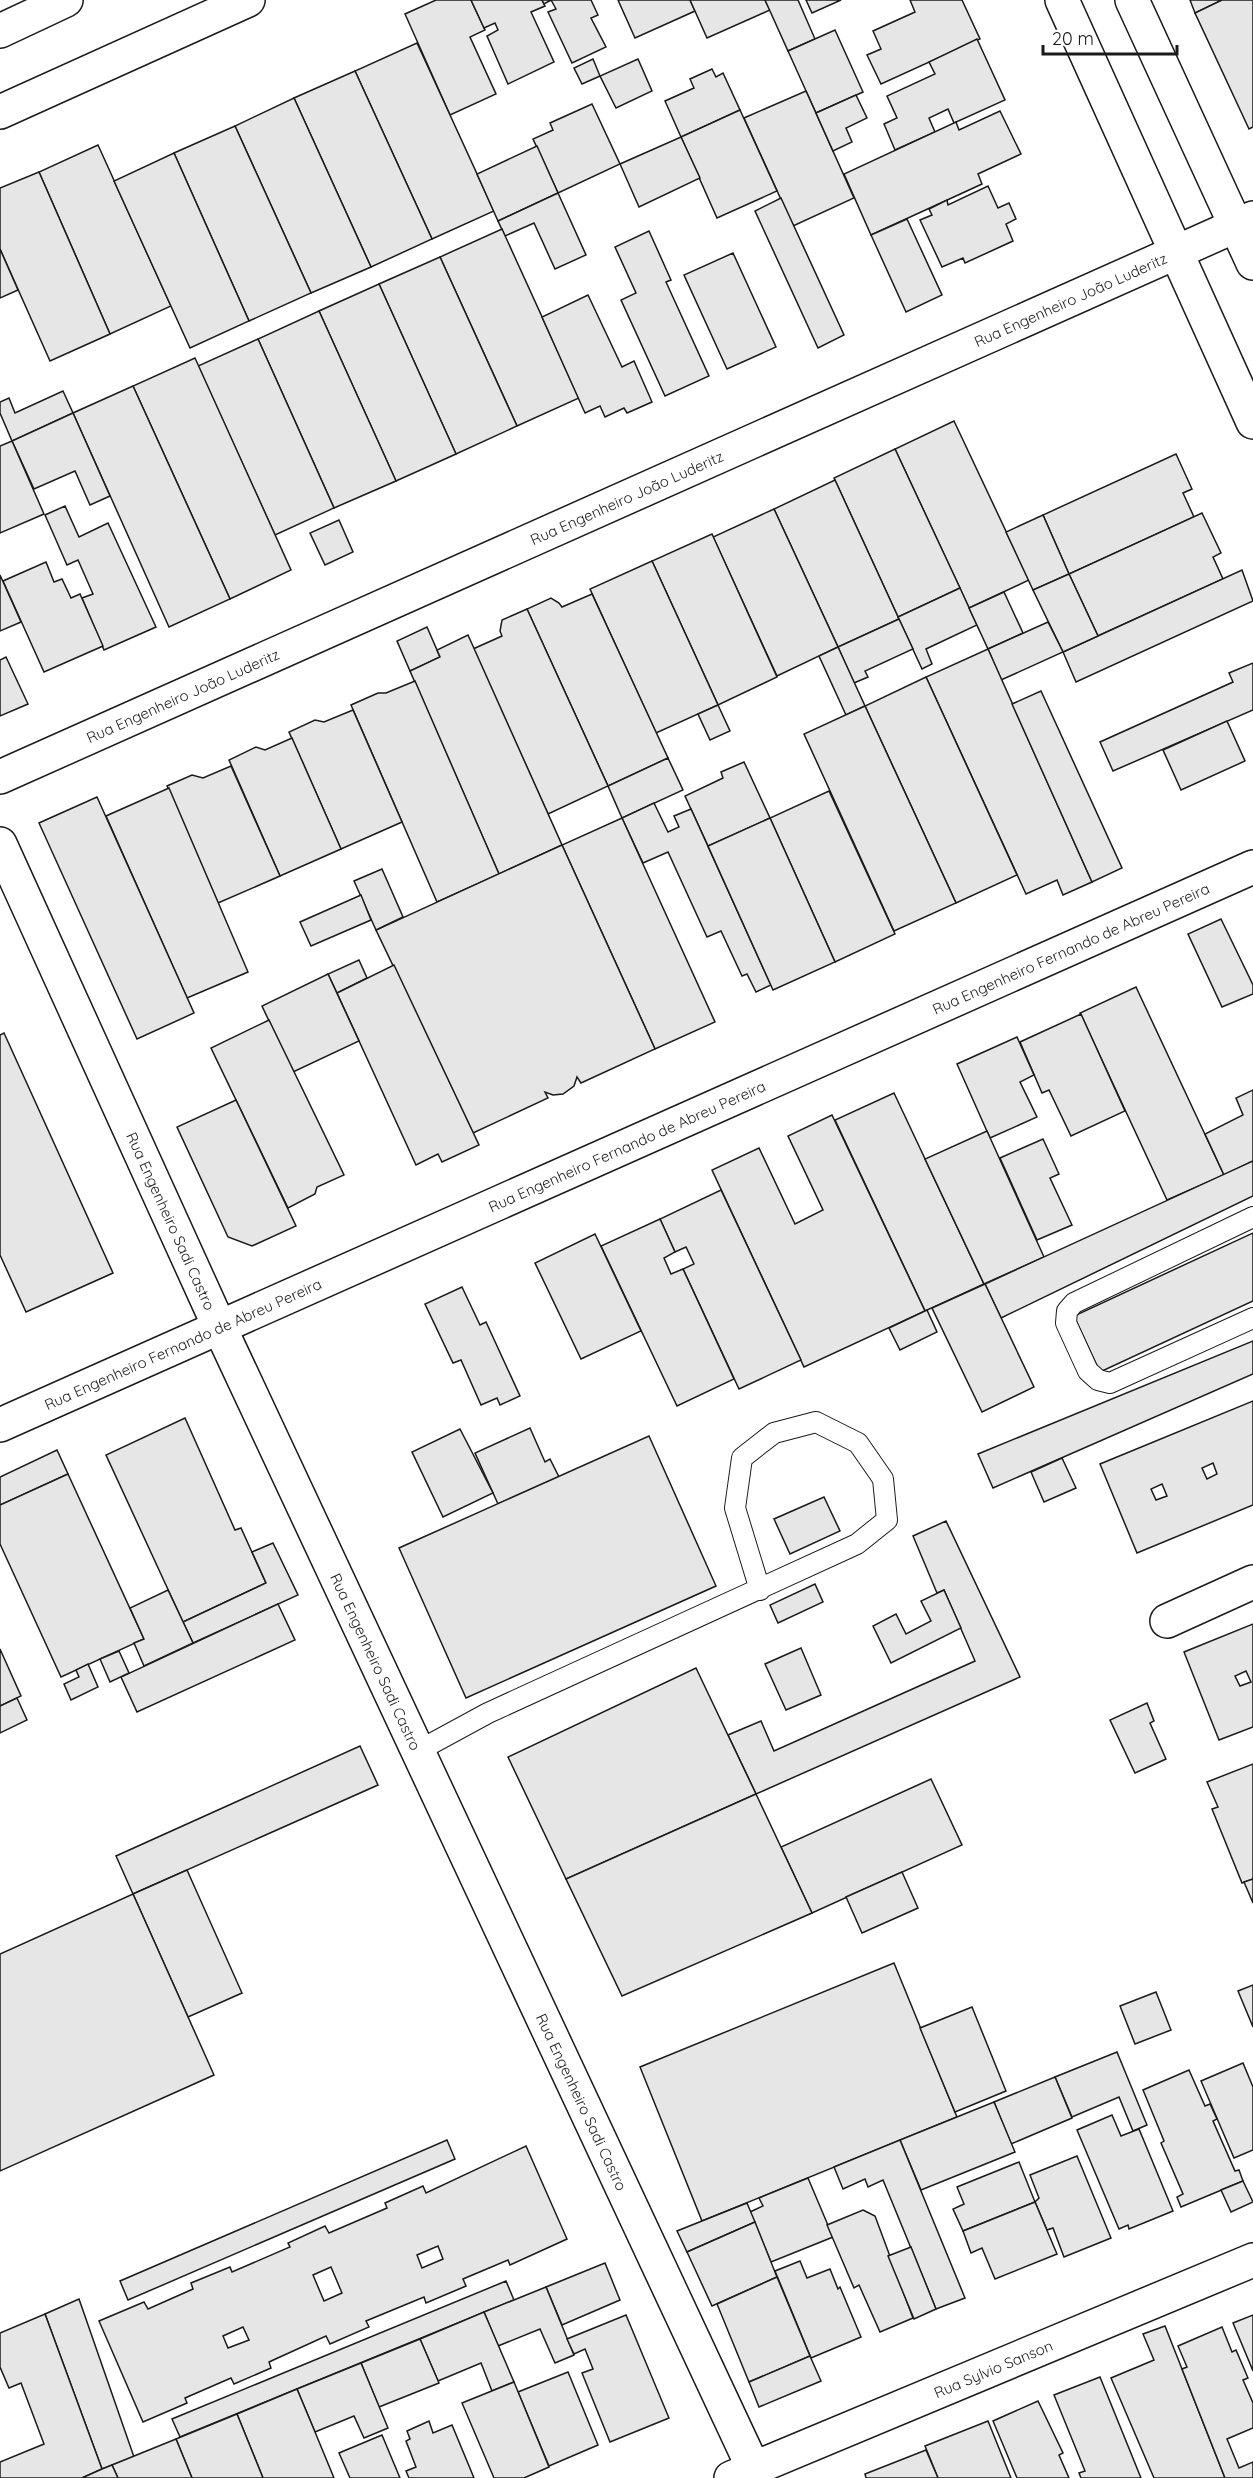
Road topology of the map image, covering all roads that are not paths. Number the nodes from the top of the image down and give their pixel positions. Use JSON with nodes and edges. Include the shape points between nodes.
{"nodes":[{"id":1,"x":66,"y":0,"type":"edge"},
{"id":2,"x":248,"y":0,"type":"edge"},
{"id":3,"x":1062,"y":0,"type":"edge"},
{"id":4,"x":1132,"y":0,"type":"edge"},
{"id":5,"x":0,"y":31,"type":"edge"},
{"id":6,"x":0,"y":112,"type":"edge"},
{"id":7,"x":1244,"y":222,"type":"edge"},
{"id":8,"x":1177,"y":254,"type":"junction"},
{"id":9,"x":1253,"y":264,"type":"edge"},
{"id":10,"x":1253,"y":422,"type":"edge"},
{"id":11,"x":0,"y":777,"type":"edge"},
{"id":12,"x":0,"y":844,"type":"edge"},
{"id":13,"x":1253,"y":867,"type":"edge"},
{"id":14,"x":1253,"y":1217,"type":"edge"},
{"id":15,"x":1253,"y":1318,"type":"edge"},
{"id":16,"x":219,"y":1326,"type":"junction"},
{"id":17,"x":0,"y":1425,"type":"edge"},
{"id":18,"x":1253,"y":1582,"type":"edge"},
{"id":19,"x":760,"y":1590,"type":"junction"},
{"id":20,"x":1167,"y":1621,"type":"dead end"},
{"id":21,"x":418,"y":1751,"type":"junction"},
{"id":22,"x":1253,"y":2260,"type":"edge"},
{"id":23,"x":747,"y":2475,"type":"edge"}],
"edges":[{"from":1,"to":5,"type":"street"},
{"from":2,"to":6,"type":"street"},
{"from":3,"to":8,"type":"street"},
{"from":4,"to":7,"type":"street"},
{"from":7,"to":8,"type":"street","name":"Rua Engenheiro João Luderitz"},
{"from":7,"to":9,"type":"street"},
{"from":8,"to":10,"type":"street"},
{"from":8,"to":11,"type":"street","name":"Rua Engenheiro João Luderitz"},
{"from":12,"to":16,"type":"street","name":"Rua Engenheiro Sadi Castro"},
{"from":13,"to":16,"type":"street","name":"Rua Engenheiro Fernando de Abreu Pereira"},
{"from":14,"to":15,"type":"lane","via":[[1074,1303],[1067,1311],[1066,1323],[1088,1371],[1098,1380],[1110,1383]]},
{"from":16,"to":17,"type":"street","name":"Rua Engenheiro Fernando de Abreu Pereira"},
{"from":16,"to":21,"type":"street","name":"Rua Engenheiro Sadi Castro"},
{"from":18,"to":20,"type":"street"},
{"from":19,"to":19,"type":"lane","via":[[857,1544],[887,1520],[883,1479],[858,1443],[816,1422],[774,1433],[742,1458],[735,1508]]},
{"from":19,"to":21,"type":"lane","via":[[488,1713]]},
{"from":21,"to":23,"type":"street","name":"Rua Engenheiro Sadi Castro"},
{"from":22,"to":23,"type":"street","name":"Rua Sylvio Sanson"}]}
